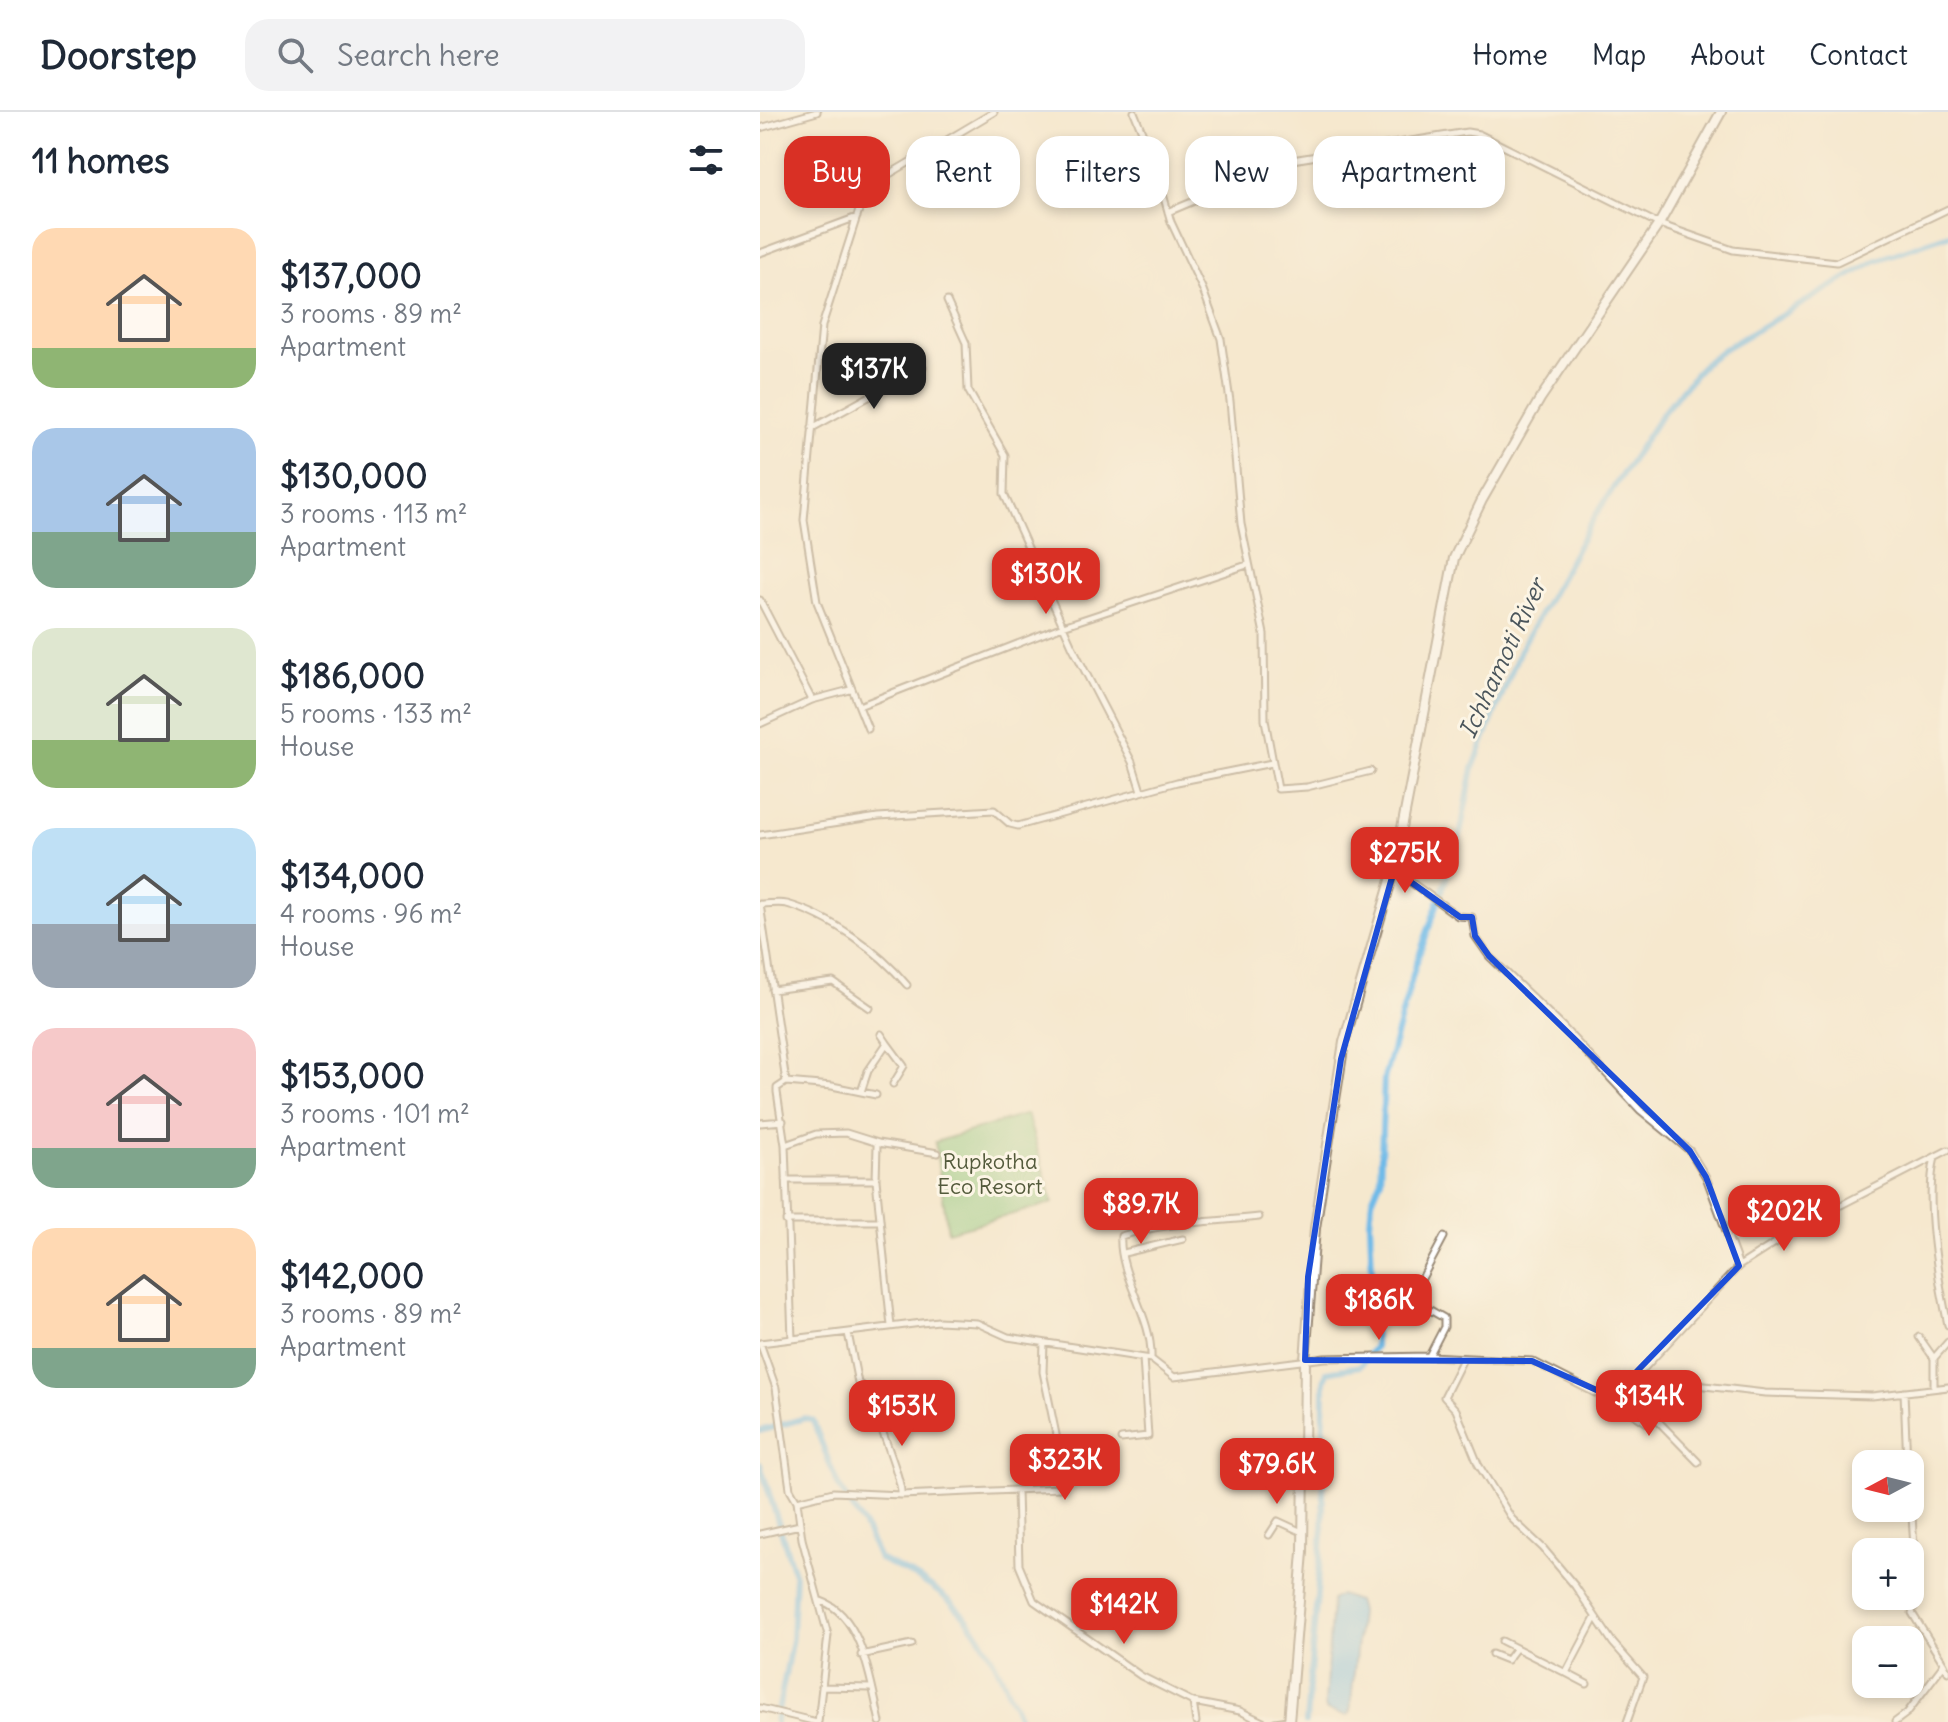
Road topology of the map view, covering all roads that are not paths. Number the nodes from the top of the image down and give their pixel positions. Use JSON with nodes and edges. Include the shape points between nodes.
{"nodes":[{"id":1,"x":817,"y":112,"type":"edge"},
{"id":2,"x":994,"y":112,"type":"edge"},
{"id":3,"x":1134,"y":112,"type":"edge"},
{"id":4,"x":1721,"y":112,"type":"edge"},
{"id":5,"x":760,"y":128,"type":"edge"},
{"id":6,"x":1948,"y":209,"type":"edge"},
{"id":7,"x":1168,"y":212,"type":"junction"},
{"id":8,"x":857,"y":217,"type":"junction"},
{"id":9,"x":1659,"y":224,"type":"junction"},
{"id":10,"x":760,"y":253,"type":"edge"},
{"id":11,"x":947,"y":301,"type":"dead end"},
{"id":12,"x":923,"y":367,"type":"dead end"},
{"id":13,"x":811,"y":428,"type":"junction"},
{"id":14,"x":1247,"y":565,"type":"junction"},
{"id":15,"x":760,"y":600,"type":"edge"},
{"id":16,"x":1063,"y":626,"type":"junction"},
{"id":17,"x":850,"y":690,"type":"junction"},
{"id":18,"x":812,"y":700,"type":"junction"},
{"id":19,"x":859,"y":706,"type":"junction"},
{"id":20,"x":760,"y":724,"type":"edge"},
{"id":21,"x":868,"y":729,"type":"dead end"},
{"id":22,"x":1272,"y":763,"type":"junction"},
{"id":23,"x":1371,"y":771,"type":"dead end"},
{"id":24,"x":1141,"y":791,"type":"junction"},
{"id":25,"x":760,"y":835,"type":"edge"},
{"id":26,"x":1394,"y":870,"type":"junction"},
{"id":27,"x":761,"y":904,"type":"edge"},
{"id":28,"x":907,"y":985,"type":"dead end"},
{"id":29,"x":772,"y":990,"type":"junction"},
{"id":30,"x":870,"y":1008,"type":"dead end"},
{"id":31,"x":881,"y":1034,"type":"dead end"},
{"id":32,"x":887,"y":1043,"type":"junction"},
{"id":33,"x":786,"y":1082,"type":"junction"},
{"id":34,"x":893,"y":1084,"type":"dead end"},
{"id":35,"x":861,"y":1092,"type":"junction"},
{"id":36,"x":876,"y":1095,"type":"dead end"},
{"id":37,"x":783,"y":1121,"type":"junction"},
{"id":38,"x":760,"y":1123,"type":"edge"},
{"id":39,"x":878,"y":1143,"type":"junction"},
{"id":40,"x":785,"y":1145,"type":"junction"},
{"id":41,"x":1948,"y":1150,"type":"edge"},
{"id":42,"x":938,"y":1153,"type":"dead end"},
{"id":43,"x":1935,"y":1157,"type":"junction"},
{"id":44,"x":786,"y":1180,"type":"junction"},
{"id":45,"x":876,"y":1180,"type":"junction"},
{"id":46,"x":1259,"y":1217,"type":"dead end"},
{"id":47,"x":786,"y":1221,"type":"junction"},
{"id":48,"x":880,"y":1221,"type":"junction"},
{"id":49,"x":1444,"y":1237,"type":"dead end"},
{"id":50,"x":1183,"y":1239,"type":"dead end"},
{"id":51,"x":1124,"y":1253,"type":"junction"},
{"id":52,"x":1739,"y":1266,"type":"junction"},
{"id":53,"x":1948,"y":1325,"type":"edge"},
{"id":54,"x":891,"y":1326,"type":"junction"},
{"id":55,"x":848,"y":1333,"type":"junction"},
{"id":56,"x":1919,"y":1337,"type":"dead end"},
{"id":57,"x":792,"y":1339,"type":"junction"},
{"id":58,"x":1948,"y":1342,"type":"edge"},
{"id":59,"x":760,"y":1343,"type":"edge"},
{"id":60,"x":1044,"y":1343,"type":"junction"},
{"id":61,"x":1429,"y":1356,"type":"junction"},
{"id":62,"x":1143,"y":1358,"type":"junction"},
{"id":63,"x":1934,"y":1358,"type":"junction"},
{"id":64,"x":1151,"y":1359,"type":"junction"},
{"id":65,"x":1463,"y":1359,"type":"junction"},
{"id":66,"x":1305,"y":1360,"type":"junction"},
{"id":67,"x":1636,"y":1378,"type":"junction"},
{"id":68,"x":1948,"y":1387,"type":"edge"},
{"id":69,"x":1934,"y":1388,"type":"junction"},
{"id":70,"x":1904,"y":1392,"type":"junction"},
{"id":71,"x":1609,"y":1398,"type":"junction"},
{"id":72,"x":1121,"y":1439,"type":"dead end"},
{"id":73,"x":1906,"y":1450,"type":"edge"},
{"id":74,"x":1698,"y":1462,"type":"dead end"},
{"id":75,"x":1017,"y":1490,"type":"junction"},
{"id":76,"x":901,"y":1495,"type":"junction"},
{"id":77,"x":797,"y":1501,"type":"junction"},
{"id":78,"x":1912,"y":1522,"type":"edge"},
{"id":79,"x":800,"y":1525,"type":"junction"},
{"id":80,"x":1303,"y":1532,"type":"junction"},
{"id":81,"x":760,"y":1534,"type":"edge"},
{"id":82,"x":1269,"y":1535,"type":"dead end"},
{"id":83,"x":821,"y":1601,"type":"junction"},
{"id":84,"x":1595,"y":1617,"type":"junction"},
{"id":85,"x":1502,"y":1641,"type":"dead end"},
{"id":86,"x":912,"y":1644,"type":"dead end"},
{"id":87,"x":1516,"y":1648,"type":"junction"},
{"id":88,"x":1492,"y":1654,"type":"dead end"},
{"id":89,"x":861,"y":1655,"type":"junction"},
{"id":90,"x":1944,"y":1664,"type":"junction"},
{"id":91,"x":1948,"y":1672,"type":"edge"},
{"id":92,"x":1566,"y":1673,"type":"junction"},
{"id":93,"x":1587,"y":1684,"type":"dead end"},
{"id":94,"x":824,"y":1687,"type":"junction"},
{"id":95,"x":871,"y":1688,"type":"junction"},
{"id":96,"x":1193,"y":1702,"type":"junction"},
{"id":97,"x":760,"y":1708,"type":"edge"},
{"id":98,"x":783,"y":1714,"type":"junction"},
{"id":99,"x":1289,"y":1721,"type":"edge"},
{"id":100,"x":782,"y":1722,"type":"edge"},
{"id":101,"x":818,"y":1722,"type":"edge"},
{"id":102,"x":880,"y":1722,"type":"edge"},
{"id":103,"x":1196,"y":1722,"type":"edge"},
{"id":104,"x":1263,"y":1722,"type":"edge"},
{"id":105,"x":1275,"y":1722,"type":"edge"},
{"id":106,"x":1627,"y":1722,"type":"edge"},
{"id":107,"x":1895,"y":1722,"type":"edge"}],
"edges":[{"from":1,"to":5,"type":"street"},
{"from":2,"to":8,"type":"street","via":[[867,187]]},
{"from":3,"to":7,"type":"street"},
{"from":4,"to":9,"type":"main road"},
{"from":6,"to":9,"type":"street","via":[[1837,262],[1733,250]]},
{"from":7,"to":9,"type":"street","via":[[1292,160],[1467,132]]},
{"from":7,"to":14,"type":"street","via":[[1221,339]]},
{"from":8,"to":10,"type":"street"},
{"from":8,"to":13,"type":"street","via":[[827,301]]},
{"from":9,"to":26,"type":"main road","via":[[1554,374],[1458,545]]},
{"from":11,"to":16,"type":"street","via":[[966,343],[968,390],[1005,455],[1004,494]]},
{"from":12,"to":13,"type":"street"},
{"from":13,"to":17,"type":"street","via":[[804,520],[810,570]]},
{"from":14,"to":16,"type":"street"},
{"from":14,"to":22,"type":"street","via":[[1264,634],[1265,720]]},
{"from":15,"to":18,"type":"street"},
{"from":16,"to":19,"type":"street"},
{"from":16,"to":24,"type":"street","via":[[1132,762]]},
{"from":17,"to":18,"type":"street"},
{"from":17,"to":19,"type":"street"},
{"from":18,"to":20,"type":"street"},
{"from":19,"to":21,"type":"street"},
{"from":22,"to":23,"type":"street","via":[[1280,791]]},
{"from":22,"to":24,"type":"street"},
{"from":24,"to":25,"type":"street","via":[[1018,826],[994,810],[878,817]]},
{"from":26,"to":52,"type":"street","via":[[1458,916],[1472,917],[1475,936],[1489,956],[1640,1110],[1690,1151],[1706,1177]]},
{"from":26,"to":66,"type":"main road","via":[[1341,1059],[1308,1277]]},
{"from":27,"to":28,"type":"street","via":[[791,905],[839,929],[887,961]]},
{"from":27,"to":29,"type":"street"},
{"from":29,"to":30,"type":"street","via":[[833,982]]},
{"from":29,"to":33,"type":"street"},
{"from":31,"to":32,"type":"street"},
{"from":32,"to":34,"type":"street","via":[[904,1066]]},
{"from":32,"to":35,"type":"street"},
{"from":33,"to":35,"type":"street"},
{"from":33,"to":37,"type":"street","via":[[777,1088]]},
{"from":35,"to":36,"type":"street"},
{"from":37,"to":38,"type":"street"},
{"from":37,"to":40,"type":"street"},
{"from":39,"to":40,"type":"street","via":[[846,1133],[816,1134]]},
{"from":39,"to":42,"type":"street"},
{"from":39,"to":45,"type":"street"},
{"from":40,"to":44,"type":"street"},
{"from":41,"to":43,"type":"street"},
{"from":43,"to":52,"type":"street","via":[[1808,1222]]},
{"from":43,"to":53,"type":"street","via":[[1932,1182]]},
{"from":44,"to":45,"type":"street"},
{"from":44,"to":47,"type":"street"},
{"from":45,"to":48,"type":"street"},
{"from":46,"to":51,"type":"street","via":[[1186,1221],[1123,1235]]},
{"from":47,"to":48,"type":"street"},
{"from":47,"to":57,"type":"street"},
{"from":48,"to":54,"type":"street"},
{"from":49,"to":61,"type":"street","via":[[1411,1299],[1444,1318]]},
{"from":50,"to":51,"type":"street"},
{"from":51,"to":64,"type":"street","via":[[1150,1332]]},
{"from":52,"to":67,"type":"street"},
{"from":54,"to":55,"type":"street"},
{"from":54,"to":60,"type":"street","via":[[977,1323],[1008,1337]]},
{"from":55,"to":57,"type":"street"},
{"from":55,"to":76,"type":"street","via":[[858,1383],[870,1392],[900,1477]]},
{"from":56,"to":63,"type":"street"},
{"from":57,"to":59,"type":"street"},
{"from":58,"to":63,"type":"street"},
{"from":59,"to":77,"type":"street","via":[[776,1388],[790,1489]]},
{"from":60,"to":62,"type":"street"},
{"from":60,"to":75,"type":"street","via":[[1043,1372],[1065,1481],[1056,1489]]},
{"from":61,"to":65,"type":"street"},
{"from":61,"to":66,"type":"street"},
{"from":62,"to":64,"type":"street"},
{"from":62,"to":72,"type":"street","via":[[1148,1436]]},
{"from":63,"to":69,"type":"street"},
{"from":64,"to":66,"type":"street","via":[[1174,1377]]},
{"from":65,"to":71,"type":"street","via":[[1538,1363]]},
{"from":65,"to":84,"type":"street","via":[[1444,1397],[1456,1410],[1478,1464],[1512,1519],[1543,1548]]},
{"from":66,"to":80,"type":"main road"},
{"from":67,"to":70,"type":"street","via":[[1765,1393]]},
{"from":67,"to":71,"type":"street"},
{"from":68,"to":69,"type":"street"},
{"from":69,"to":70,"type":"street"},
{"from":70,"to":73,"type":"street"},
{"from":71,"to":74,"type":"street","via":[[1645,1423],[1656,1418]]},
{"from":75,"to":76,"type":"street"},
{"from":75,"to":96,"type":"street","via":[[1019,1565],[1034,1601],[1141,1676]]},
{"from":76,"to":77,"type":"street","via":[[833,1492]]},
{"from":77,"to":79,"type":"street"},
{"from":78,"to":90,"type":"street","via":[[1917,1597],[1912,1613]]},
{"from":79,"to":81,"type":"street"},
{"from":79,"to":83,"type":"street"},
{"from":80,"to":82,"type":"street","via":[[1278,1521]]},
{"from":80,"to":99,"type":"main road"},
{"from":83,"to":89,"type":"street","via":[[841,1612]]},
{"from":83,"to":94,"type":"street","via":[[829,1648]]},
{"from":84,"to":92,"type":"street"},
{"from":84,"to":106,"type":"street","via":[[1643,1677]]},
{"from":85,"to":87,"type":"street"},
{"from":86,"to":89,"type":"street"},
{"from":87,"to":88,"type":"street","via":[[1507,1660]]},
{"from":87,"to":92,"type":"street"},
{"from":89,"to":95,"type":"street"},
{"from":90,"to":91,"type":"street"},
{"from":90,"to":107,"type":"street"},
{"from":92,"to":93,"type":"street"},
{"from":94,"to":95,"type":"street"},
{"from":94,"to":101,"type":"street"},
{"from":95,"to":102,"type":"street"},
{"from":96,"to":103,"type":"street"},
{"from":96,"to":104,"type":"street","via":[[1240,1711]]},
{"from":97,"to":98,"type":"street"},
{"from":98,"to":100,"type":"street"},
{"from":98,"to":101,"type":"street"},
{"from":99,"to":105,"type":"street"}]}
